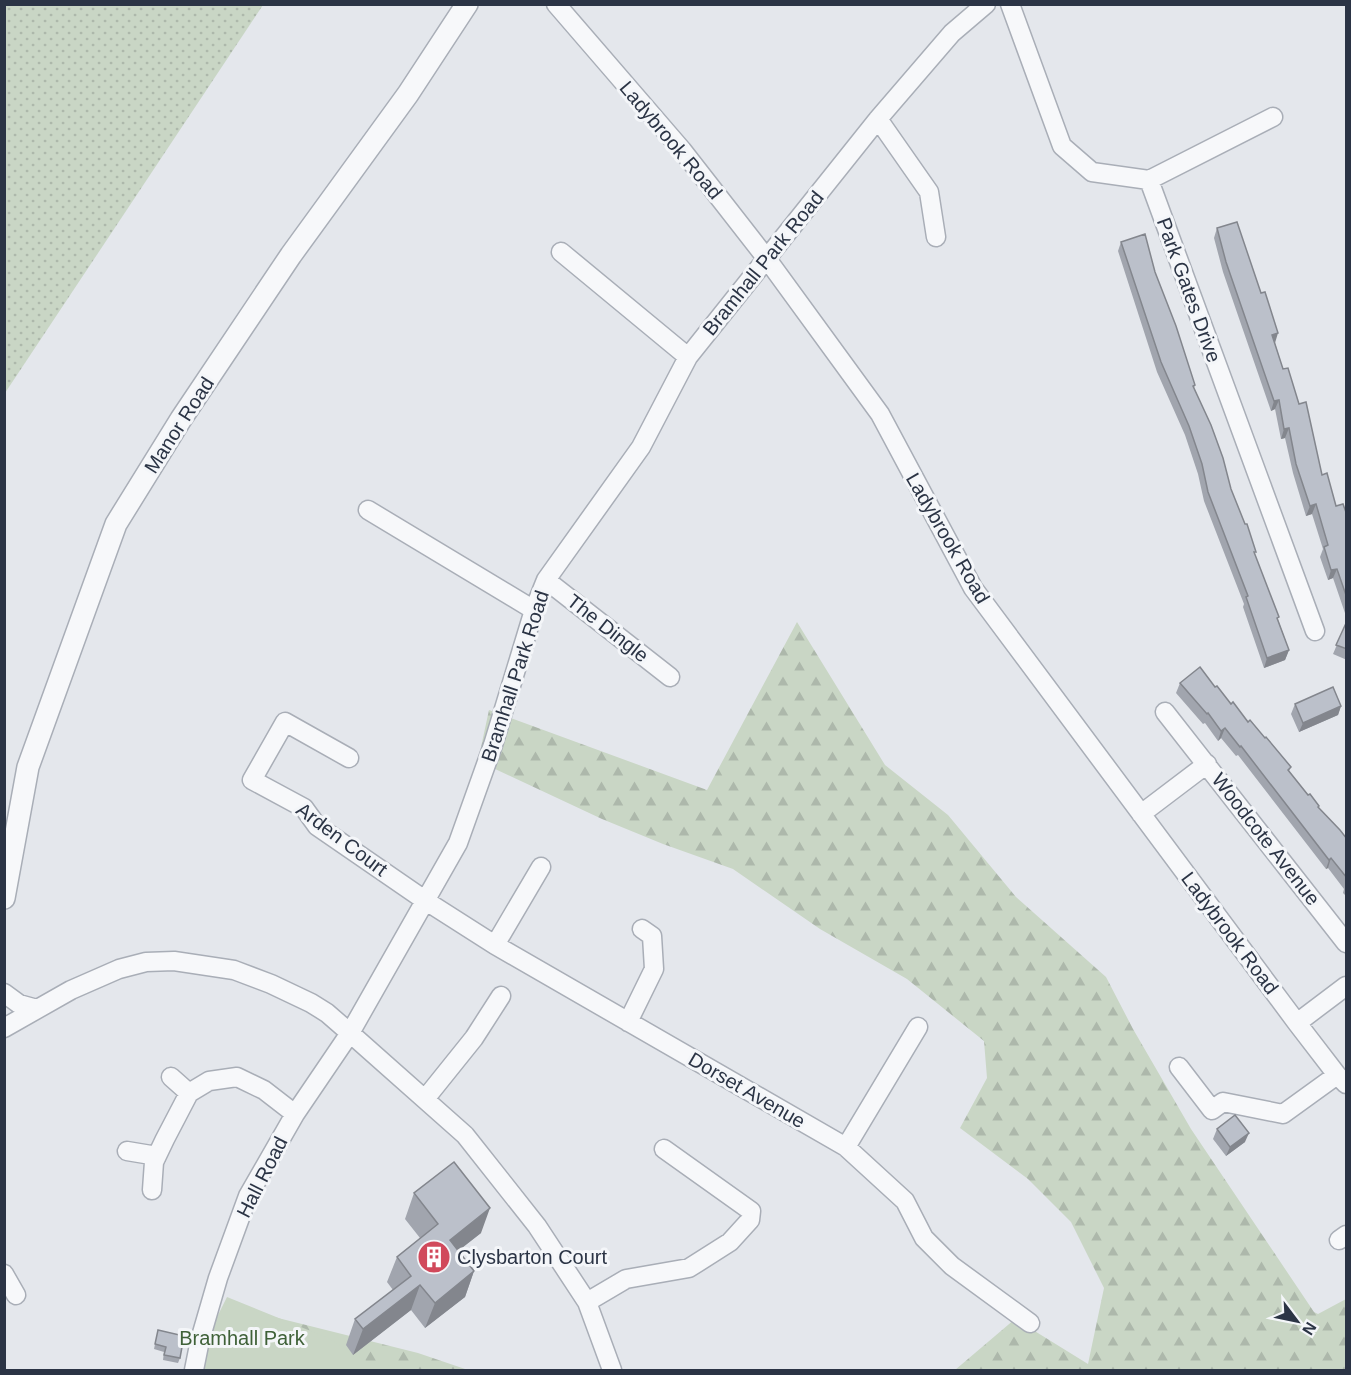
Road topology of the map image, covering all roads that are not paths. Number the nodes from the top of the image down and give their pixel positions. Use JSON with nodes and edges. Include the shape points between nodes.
{"nodes":[{"id":1,"x":467,"y":4,"type":"edge"},
{"id":2,"x":556,"y":4,"type":"edge"},
{"id":3,"x":986,"y":4,"type":"edge"},
{"id":4,"x":1010,"y":4,"type":"edge"},
{"id":5,"x":1273,"y":117,"type":"dead end"},
{"id":6,"x":878,"y":119,"type":"junction"},
{"id":7,"x":1149,"y":180,"type":"junction"},
{"id":8,"x":936,"y":237,"type":"dead end"},
{"id":9,"x":561,"y":252,"type":"dead end"},
{"id":10,"x":767,"y":259,"type":"junction"},
{"id":11,"x":688,"y":357,"type":"junction"},
{"id":12,"x":368,"y":510,"type":"dead end"},
{"id":13,"x":546,"y":580,"type":"junction"},
{"id":14,"x":534,"y":610,"type":"junction"},
{"id":15,"x":1315,"y":631,"type":"dead end"},
{"id":16,"x":670,"y":677,"type":"dead end"},
{"id":17,"x":1165,"y":712,"type":"dead end"},
{"id":18,"x":349,"y":758,"type":"dead end"},
{"id":19,"x":1207,"y":764,"type":"junction"},
{"id":20,"x":1141,"y":814,"type":"junction"},
{"id":21,"x":541,"y":867,"type":"dead end"},
{"id":22,"x":4,"y":898,"type":"edge"},
{"id":23,"x":426,"y":901,"type":"junction"},
{"id":24,"x":642,"y":929,"type":"dead end"},
{"id":25,"x":1347,"y":943,"type":"edge"},
{"id":26,"x":495,"y":945,"type":"junction"},
{"id":27,"x":1347,"y":986,"type":"edge"},
{"id":28,"x":4,"y":993,"type":"edge"},
{"id":29,"x":501,"y":996,"type":"dead end"},
{"id":30,"x":37,"y":1009,"type":"junction"},
{"id":31,"x":628,"y":1022,"type":"junction"},
{"id":32,"x":1297,"y":1023,"type":"junction"},
{"id":33,"x":918,"y":1026,"type":"dead end"},
{"id":34,"x":4,"y":1028,"type":"edge"},
{"id":35,"x":350,"y":1033,"type":"junction"},
{"id":36,"x":1179,"y":1067,"type":"dead end"},
{"id":37,"x":171,"y":1077,"type":"dead end"},
{"id":38,"x":1342,"y":1079,"type":"edge"},
{"id":39,"x":189,"y":1093,"type":"junction"},
{"id":40,"x":425,"y":1099,"type":"junction"},
{"id":41,"x":295,"y":1114,"type":"junction"},
{"id":42,"x":846,"y":1147,"type":"junction"},
{"id":43,"x":664,"y":1149,"type":"dead end"},
{"id":44,"x":127,"y":1151,"type":"dead end"},
{"id":45,"x":157,"y":1156,"type":"junction"},
{"id":46,"x":152,"y":1190,"type":"dead end"},
{"id":47,"x":4,"y":1274,"type":"edge"},
{"id":48,"x":16,"y":1295,"type":"dead end"},
{"id":49,"x":587,"y":1302,"type":"junction"},
{"id":50,"x":1030,"y":1323,"type":"dead end"},
{"id":51,"x":194,"y":1371,"type":"edge"},
{"id":52,"x":612,"y":1371,"type":"edge"}],
"edges":[{"from":1,"to":22,"type":"street","name":"Manor Road","via":[[408,94],[291,255],[116,524],[28,767]]},
{"from":2,"to":10,"type":"street","name":"Ladybrook Road","via":[[682,150]]},
{"from":3,"to":6,"type":"street","name":"Bramhall Park Road","via":[[952,33]]},
{"from":4,"to":7,"type":"street","via":[[1062,146],[1092,172]]},
{"from":5,"to":7,"type":"street"},
{"from":6,"to":8,"type":"street","via":[[929,192]]},
{"from":6,"to":10,"type":"street","name":"Bramhall Park Road"},
{"from":7,"to":15,"type":"street","name":"Park Gates Drive"},
{"from":9,"to":11,"type":"street"},
{"from":10,"to":11,"type":"street","name":"Bramhall Park Road"},
{"from":10,"to":20,"type":"street","name":"Ladybrook Road","via":[[880,414],[973,588]]},
{"from":11,"to":13,"type":"street","name":"Bramhall Park Road","via":[[641,447]]},
{"from":12,"to":14,"type":"street"},
{"from":13,"to":14,"type":"street","name":"Bramhall Park Road"},
{"from":13,"to":16,"type":"street","name":"The Dingle"},
{"from":14,"to":23,"type":"street","name":"Bramhall Park Road","via":[[458,843]]},
{"from":17,"to":19,"type":"street","name":"Woodcote Avenue"},
{"from":18,"to":23,"type":"street","name":"Arden Court","via":[[285,722],[252,780],[304,808],[317,826]]},
{"from":19,"to":20,"type":"street","name":"Woodcote Avenue"},
{"from":19,"to":25,"type":"street","name":"Woodcote Avenue"},
{"from":20,"to":32,"type":"street","name":"Ladybrook Road"},
{"from":21,"to":26,"type":"street"},
{"from":23,"to":26,"type":"street","name":"Dorset Avenue"},
{"from":23,"to":35,"type":"street","name":"Bramhall Park Road"},
{"from":24,"to":31,"type":"street","via":[[652,936],[654,969]]},
{"from":26,"to":31,"type":"street","name":"Dorset Avenue"},
{"from":27,"to":32,"type":"street"},
{"from":28,"to":30,"type":"street","via":[[19,1004]]},
{"from":29,"to":40,"type":"street","via":[[474,1038]]},
{"from":30,"to":34,"type":"street"},
{"from":30,"to":35,"type":"street","via":[[119,969],[146,962],[174,961],[234,970],[271,984],[311,1003]]},
{"from":31,"to":42,"type":"street","name":"Dorset Avenue"},
{"from":32,"to":38,"type":"street","name":"Ladybrook Road"},
{"from":33,"to":42,"type":"street"},
{"from":35,"to":40,"type":"street"},
{"from":35,"to":41,"type":"street","name":"Hall Road"},
{"from":36,"to":38,"type":"street","name":"Ladybrook Road","via":[[1212,1110],[1223,1102],[1283,1114]]},
{"from":37,"to":39,"type":"street"},
{"from":39,"to":41,"type":"street","via":[[209,1081],[237,1077],[264,1090]]},
{"from":39,"to":45,"type":"street"},
{"from":40,"to":49,"type":"street","via":[[465,1134],[537,1226]]},
{"from":41,"to":51,"type":"street","name":"Hall Road","via":[[248,1196],[218,1278]]},
{"from":42,"to":50,"type":"street","name":"Dorset Avenue","via":[[905,1201],[924,1238],[952,1266]]},
{"from":43,"to":49,"type":"street","via":[[751,1211],[750,1220],[730,1242],[689,1268],[626,1279]]},
{"from":44,"to":45,"type":"street"},
{"from":45,"to":46,"type":"street"},
{"from":47,"to":48,"type":"street"},
{"from":49,"to":52,"type":"street"}]}
